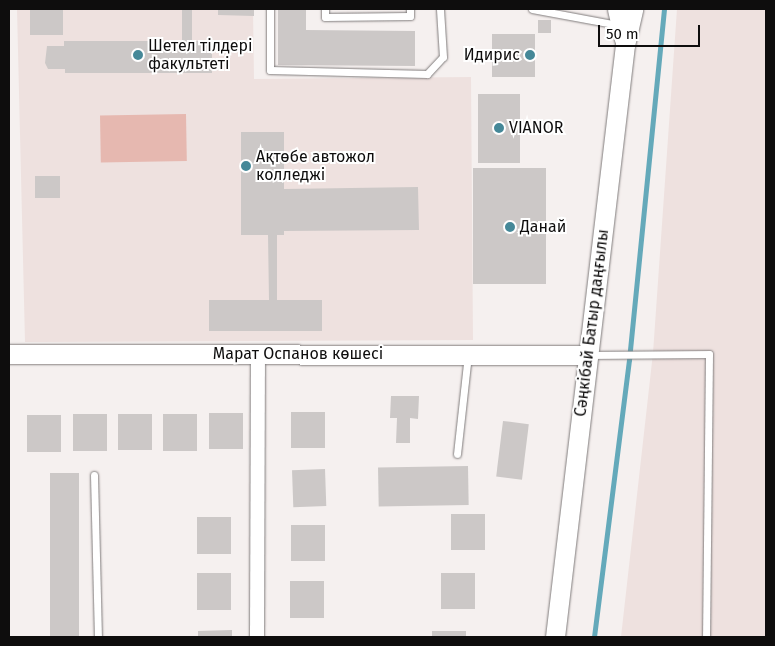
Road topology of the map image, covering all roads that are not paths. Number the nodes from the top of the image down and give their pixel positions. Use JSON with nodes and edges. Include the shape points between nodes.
{"nodes":[{"id":1,"x":270,"y":9,"type":"edge"},
{"id":2,"x":325,"y":9,"type":"edge"},
{"id":3,"x":410,"y":9,"type":"edge"},
{"id":4,"x":440,"y":9,"type":"edge"},
{"id":5,"x":532,"y":9,"type":"edge"},
{"id":6,"x":633,"y":9,"type":"edge"},
{"id":7,"x":619,"y":17,"type":"edge"},
{"id":8,"x":626,"y":45,"type":"junction"},
{"id":9,"x":9,"y":354,"type":"edge"},
{"id":10,"x":258,"y":354,"type":"junction"},
{"id":11,"x":468,"y":355,"type":"junction"},
{"id":12,"x":588,"y":355,"type":"junction"},
{"id":13,"x":457,"y":454,"type":"dead end"},
{"id":14,"x":94,"y":475,"type":"dead end"},
{"id":15,"x":98,"y":637,"type":"edge"},
{"id":16,"x":257,"y":637,"type":"edge"},
{"id":17,"x":554,"y":637,"type":"edge"},
{"id":18,"x":706,"y":637,"type":"edge"}],
"edges":[{"from":1,"to":4,"type":"lane","via":[[270,70],[426,74],[443,57]]},
{"from":2,"to":3,"type":"lane","via":[[325,17],[410,16]]},
{"from":5,"to":7,"type":"lane"},
{"from":6,"to":8,"type":"main road","name":"Сәңкібай Батыр даңғылы"},
{"from":7,"to":8,"type":"main road"},
{"from":8,"to":12,"type":"main road","name":"Сәңкібай Батыр даңғылы"},
{"from":9,"to":10,"type":"main road","name":"Марат Оспанов көшесі"},
{"from":10,"to":11,"type":"main road","name":"Марат Оспанов көшесі"},
{"from":10,"to":16,"type":"street"},
{"from":11,"to":12,"type":"main road","name":"Марат Оспанов көшесі"},
{"from":11,"to":13,"type":"lane"},
{"from":12,"to":17,"type":"main road","name":"Сәңкібай Батыр даңғылы"},
{"from":12,"to":18,"type":"lane","via":[[709,354]]},
{"from":14,"to":15,"type":"lane"}]}
